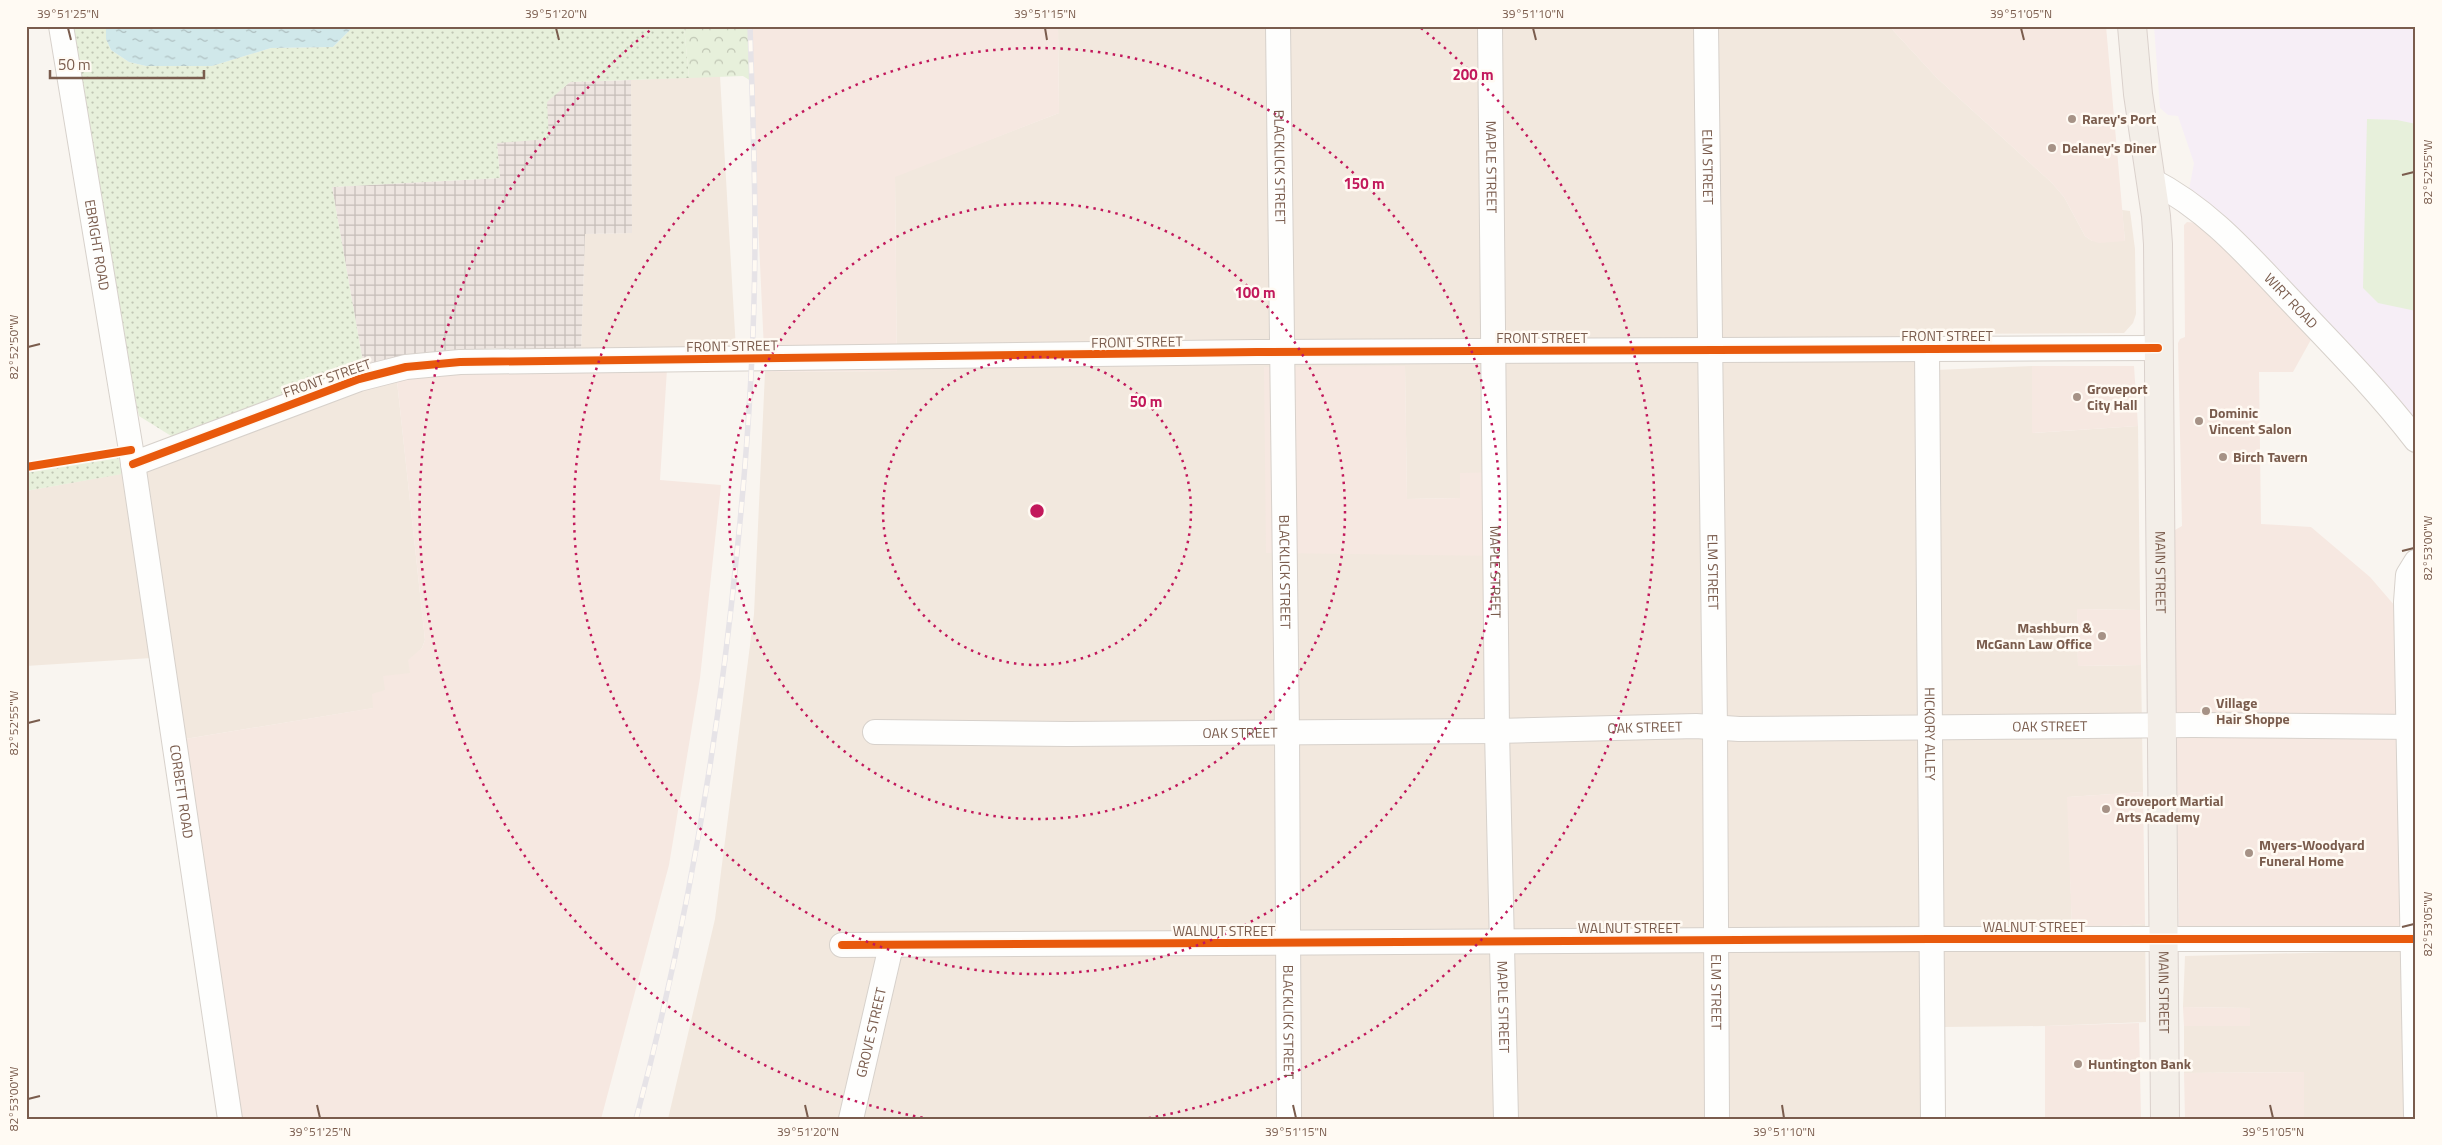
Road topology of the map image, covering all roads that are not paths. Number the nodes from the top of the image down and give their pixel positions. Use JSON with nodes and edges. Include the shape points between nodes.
{"nodes":[{"id":1,"x":61,"y":26,"type":"edge"},
{"id":2,"x":1278,"y":26,"type":"edge"},
{"id":3,"x":1490,"y":26,"type":"edge"},
{"id":4,"x":1706,"y":26,"type":"edge"},
{"id":5,"x":2132,"y":26,"type":"edge"},
{"id":6,"x":2151,"y":180,"type":"junction"},
{"id":7,"x":2158,"y":348,"type":"junction"},
{"id":8,"x":1928,"y":349,"type":"junction"},
{"id":9,"x":1494,"y":350,"type":"junction"},
{"id":10,"x":1709,"y":350,"type":"junction"},
{"id":11,"x":1282,"y":352,"type":"junction"},
{"id":12,"x":2416,"y":440,"type":"edge"},
{"id":13,"x":133,"y":464,"type":"junction"},
{"id":14,"x":2416,"y":562,"type":"edge"},
{"id":15,"x":2162,"y":726,"type":"junction"},
{"id":16,"x":1715,"y":727,"type":"junction"},
{"id":17,"x":2412,"y":727,"type":"edge"},
{"id":18,"x":1930,"y":728,"type":"junction"},
{"id":19,"x":1287,"y":731,"type":"junction"},
{"id":20,"x":1498,"y":731,"type":"junction"},
{"id":21,"x":875,"y":732,"type":"dead end"},
{"id":22,"x":1931,"y":939,"type":"junction"},
{"id":23,"x":2413,"y":939,"type":"edge"},
{"id":24,"x":1717,"y":940,"type":"junction"},
{"id":25,"x":2164,"y":940,"type":"junction"},
{"id":26,"x":1501,"y":941,"type":"junction"},
{"id":27,"x":1286,"y":943,"type":"junction"},
{"id":28,"x":842,"y":945,"type":"dead end"},
{"id":29,"x":891,"y":946,"type":"junction"},
{"id":30,"x":2416,"y":1115,"type":"edge"},
{"id":31,"x":230,"y":1119,"type":"edge"},
{"id":32,"x":852,"y":1119,"type":"edge"},
{"id":33,"x":1288,"y":1119,"type":"edge"},
{"id":34,"x":1506,"y":1119,"type":"edge"},
{"id":35,"x":1717,"y":1119,"type":"edge"},
{"id":36,"x":1933,"y":1119,"type":"edge"},
{"id":37,"x":2166,"y":1119,"type":"edge"}],
"edges":[{"from":1,"to":13,"type":"street","name":"EBRIGHT ROAD"},
{"from":2,"to":11,"type":"street","name":"BLACKLICK STREET"},
{"from":3,"to":9,"type":"street","name":"MAPLE STREET"},
{"from":4,"to":10,"type":"street","name":"ELM STREET"},
{"from":5,"to":6,"type":"main road","name":"MAIN STREET","via":[[2140,113]]},
{"from":6,"to":7,"type":"main road","name":"MAIN STREET","via":[[2158,244]]},
{"from":6,"to":12,"type":"street","name":"WIRT ROAD","via":[[2178,194],[2225,233],[2370,385]]},
{"from":7,"to":8,"type":"street","name":"FRONT STREET"},
{"from":7,"to":15,"type":"main road","name":"MAIN STREET"},
{"from":8,"to":10,"type":"street","name":"FRONT STREET"},
{"from":8,"to":18,"type":"street","name":"HICKORY ALLEY"},
{"from":9,"to":10,"type":"street","name":"FRONT STREET"},
{"from":9,"to":11,"type":"street","name":"FRONT STREET"},
{"from":9,"to":20,"type":"street","name":"MAPLE STREET"},
{"from":10,"to":16,"type":"street","name":"ELM STREET"},
{"from":11,"to":13,"type":"street","name":"FRONT STREET","via":[[439,363],[406,367],[359,379]]},
{"from":11,"to":19,"type":"street","name":"BLACKLICK STREET"},
{"from":13,"to":31,"type":"street","name":"CORBETT ROAD"},
{"from":14,"to":17,"type":"street","via":[[2406,586]]},
{"from":15,"to":17,"type":"street","name":"OAK STREET"},
{"from":15,"to":18,"type":"street","name":"OAK STREET"},
{"from":15,"to":25,"type":"main road","name":"MAIN STREET"},
{"from":16,"to":18,"type":"street","name":"OAK STREET"},
{"from":16,"to":20,"type":"street","name":"OAK STREET"},
{"from":16,"to":24,"type":"street","name":"ELM STREET"},
{"from":17,"to":23,"type":"street"},
{"from":18,"to":22,"type":"street","name":"HICKORY ALLEY"},
{"from":19,"to":20,"type":"street","name":"OAK STREET"},
{"from":19,"to":21,"type":"street","name":"OAK STREET"},
{"from":19,"to":27,"type":"street","name":"BLACKLICK STREET"},
{"from":20,"to":26,"type":"street","name":"MAPLE STREET"},
{"from":22,"to":24,"type":"street","name":"WALNUT STREET"},
{"from":22,"to":25,"type":"street","name":"WALNUT STREET"},
{"from":22,"to":36,"type":"street","name":"HICKORY ALLEY"},
{"from":23,"to":25,"type":"street","name":"WALNUT STREET"},
{"from":23,"to":30,"type":"street"},
{"from":24,"to":26,"type":"street","name":"WALNUT STREET"},
{"from":24,"to":35,"type":"street","name":"ELM STREET"},
{"from":25,"to":37,"type":"main road","name":"MAIN STREET"},
{"from":26,"to":27,"type":"street","name":"WALNUT STREET"},
{"from":26,"to":34,"type":"street","name":"MAPLE STREET"},
{"from":27,"to":29,"type":"street","name":"WALNUT STREET"},
{"from":27,"to":33,"type":"street","name":"BLACKLICK STREET"},
{"from":28,"to":29,"type":"street","name":"WALNUT STREET"},
{"from":29,"to":32,"type":"street","name":"GROVE STREET"}]}
